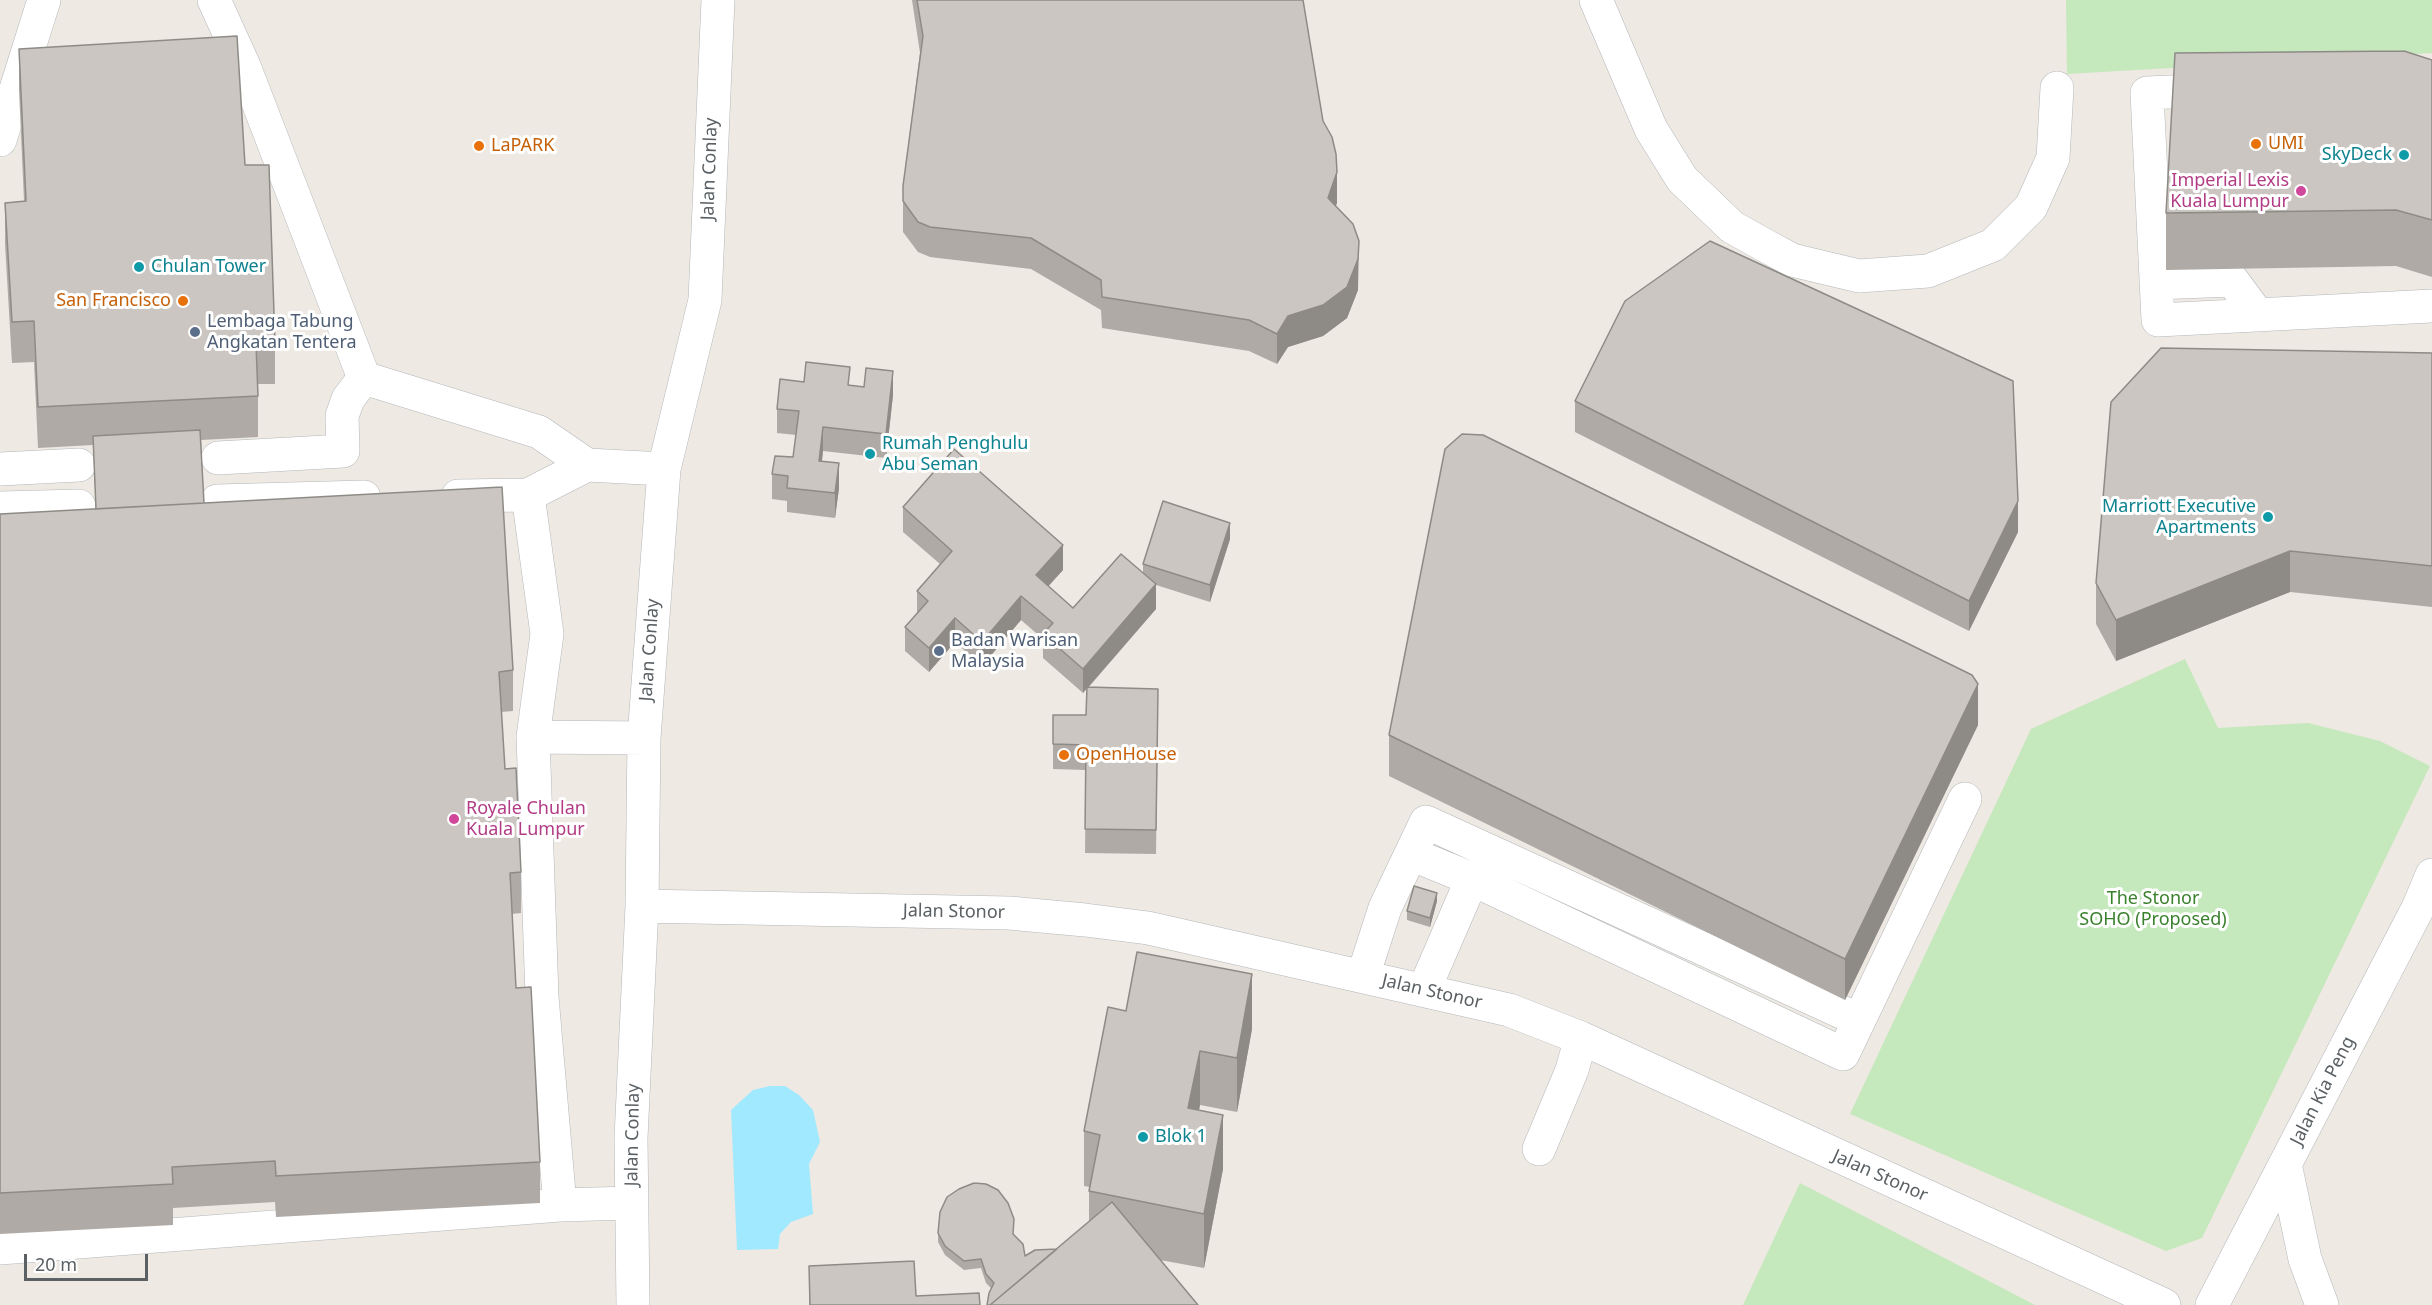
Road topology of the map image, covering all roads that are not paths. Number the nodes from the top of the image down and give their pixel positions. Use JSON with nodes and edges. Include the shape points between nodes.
{"nodes":[{"id":1,"x":44,"y":0,"type":"edge"},
{"id":2,"x":214,"y":0,"type":"edge"},
{"id":3,"x":718,"y":0,"type":"edge"},
{"id":4,"x":1596,"y":0,"type":"edge"},
{"id":5,"x":2057,"y":88,"type":"dead end"},
{"id":6,"x":2242,"y":89,"type":"edge"},
{"id":7,"x":0,"y":140,"type":"edge"},
{"id":8,"x":2432,"y":306,"type":"edge"},
{"id":9,"x":364,"y":378,"type":"junction"},
{"id":10,"x":218,"y":458,"type":"dead end"},
{"id":11,"x":79,"y":465,"type":"dead end"},
{"id":12,"x":587,"y":465,"type":"junction"},
{"id":13,"x":0,"y":469,"type":"edge"},
{"id":14,"x":664,"y":469,"type":"junction"},
{"id":15,"x":528,"y":495,"type":"junction"},
{"id":16,"x":397,"y":496,"type":"edge"},
{"id":17,"x":433,"y":496,"type":"edge"},
{"id":18,"x":217,"y":501,"type":"edge"},
{"id":19,"x":78,"y":506,"type":"dead end"},
{"id":20,"x":0,"y":508,"type":"edge"},
{"id":21,"x":533,"y":737,"type":"junction"},
{"id":22,"x":644,"y":738,"type":"junction"},
{"id":23,"x":1965,"y":799,"type":"dead end"},
{"id":24,"x":1411,"y":854,"type":"junction"},
{"id":25,"x":2432,"y":875,"type":"edge"},
{"id":26,"x":1472,"y":879,"type":"junction"},
{"id":27,"x":642,"y":906,"type":"junction"},
{"id":28,"x":1363,"y":976,"type":"junction"},
{"id":29,"x":1424,"y":990,"type":"junction"},
{"id":30,"x":1859,"y":1020,"type":"junction"},
{"id":31,"x":1581,"y":1038,"type":"junction"},
{"id":32,"x":1539,"y":1149,"type":"dead end"},
{"id":33,"x":2285,"y":1164,"type":"junction"},
{"id":34,"x":631,"y":1203,"type":"junction"},
{"id":35,"x":560,"y":1205,"type":"junction"},
{"id":36,"x":0,"y":1248,"type":"edge"},
{"id":37,"x":633,"y":1305,"type":"edge"},
{"id":38,"x":2164,"y":1305,"type":"edge"},
{"id":39,"x":2212,"y":1305,"type":"edge"},
{"id":40,"x":2322,"y":1305,"type":"edge"}],
"edges":[{"from":1,"to":7,"type":"street"},
{"from":2,"to":9,"type":"street","via":[[244,66]]},
{"from":3,"to":14,"type":"street","name":"Jalan Conlay","via":[[705,300]]},
{"from":4,"to":5,"type":"street","via":[[1651,129],[1682,179],[1731,227],[1757,242],[1792,260],[1859,276],[1928,271],[1993,245],[2031,207],[2053,158]]},
{"from":6,"to":8,"type":"street","via":[[2146,93],[2158,320]]},
{"from":9,"to":10,"type":"street","via":[[348,399],[342,416],[343,451]]},
{"from":9,"to":12,"type":"street","via":[[539,432]]},
{"from":11,"to":13,"type":"street"},
{"from":12,"to":14,"type":"street"},
{"from":12,"to":15,"type":"street"},
{"from":14,"to":22,"type":"street","name":"Jalan Conlay"},
{"from":15,"to":17,"type":"street"},
{"from":15,"to":21,"type":"street","via":[[548,634]]},
{"from":16,"to":18,"type":"street"},
{"from":19,"to":20,"type":"street"},
{"from":21,"to":22,"type":"street"},
{"from":21,"to":35,"type":"street","via":[[542,997]]},
{"from":22,"to":27,"type":"street","name":"Jalan Conlay"},
{"from":23,"to":30,"type":"street"},
{"from":24,"to":26,"type":"street"},
{"from":24,"to":28,"type":"street","via":[[1384,908]]},
{"from":24,"to":30,"type":"street","via":[[1426,822]]},
{"from":25,"to":33,"type":"street","name":"Jalan Kia Peng"},
{"from":26,"to":29,"type":"street"},
{"from":26,"to":30,"type":"street","via":[[1843,1054]]},
{"from":27,"to":28,"type":"street","name":"Jalan Stonor","via":[[1009,913],[1085,920],[1148,928]]},
{"from":27,"to":34,"type":"street","name":"Jalan Conlay"},
{"from":28,"to":29,"type":"street","name":"Jalan Stonor"},
{"from":29,"to":31,"type":"street","name":"Jalan Stonor","via":[[1509,1010]]},
{"from":31,"to":32,"type":"street"},
{"from":31,"to":38,"type":"street","name":"Jalan Stonor"},
{"from":33,"to":39,"type":"street","name":"Jalan Kia Peng"},
{"from":33,"to":40,"type":"street","via":[[2305,1259]]},
{"from":34,"to":35,"type":"street"},
{"from":34,"to":37,"type":"street","name":"Jalan Conlay"},
{"from":35,"to":36,"type":"street"}]}
